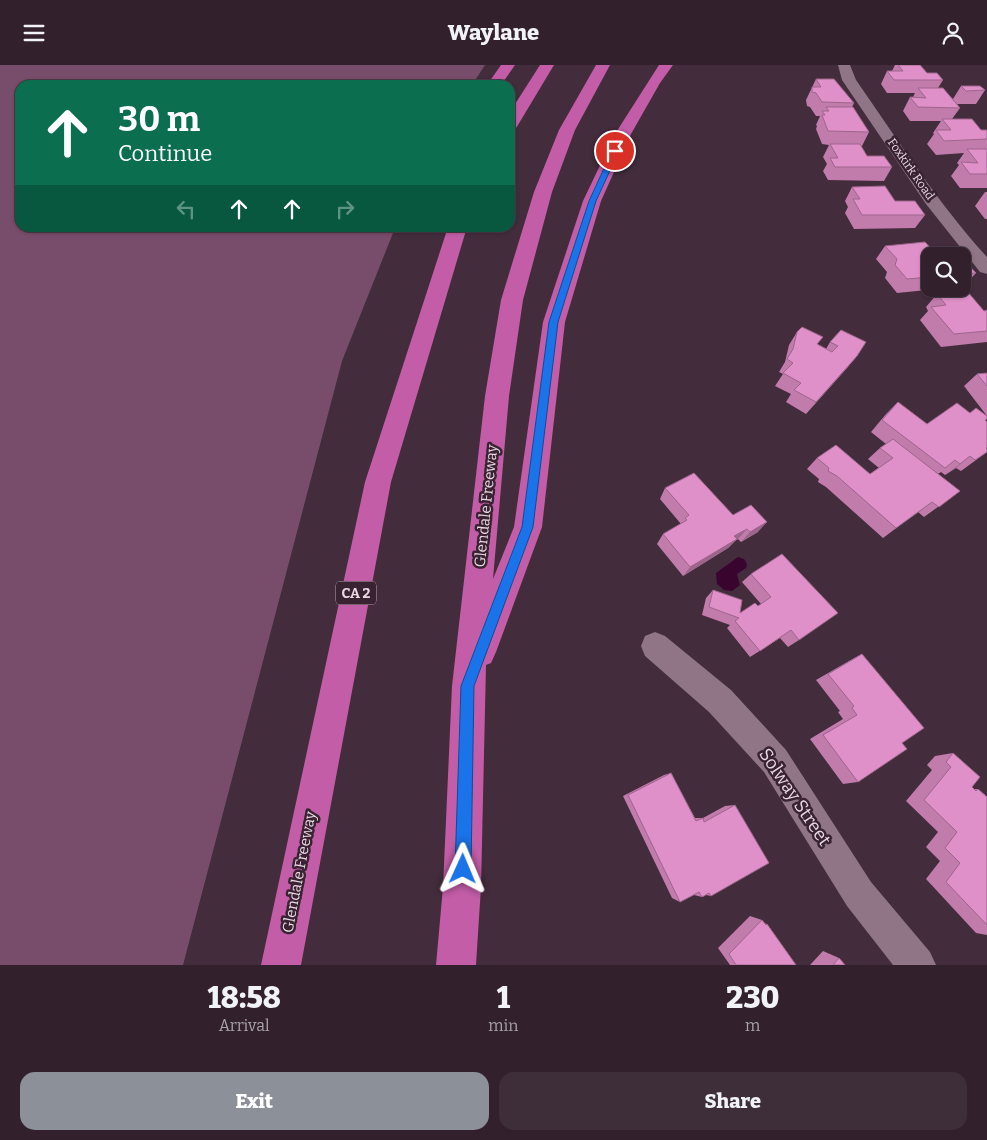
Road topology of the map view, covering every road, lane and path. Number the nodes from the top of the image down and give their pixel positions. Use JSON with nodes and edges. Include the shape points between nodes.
{"nodes":[{"id":1,"x":508,"y":65,"type":"edge"},
{"id":2,"x":547,"y":65,"type":"edge"},
{"id":3,"x":603,"y":65,"type":"edge"},
{"id":4,"x":666,"y":65,"type":"edge"},
{"id":5,"x":844,"y":65,"type":"edge"},
{"id":6,"x":498,"y":80,"type":"edge"},
{"id":7,"x":515,"y":117,"type":"edge"},
{"id":8,"x":456,"y":232,"type":"edge"},
{"id":9,"x":987,"y":268,"type":"edge"},
{"id":10,"x":655,"y":646,"type":"dead end"},
{"id":11,"x":468,"y":686,"type":"junction"},
{"id":12,"x":281,"y":965,"type":"edge"},
{"id":13,"x":456,"y":965,"type":"edge"},
{"id":14,"x":917,"y":965,"type":"edge"}],
"edges":[{"from":1,"to":6,"type":"highway"},
{"from":2,"to":7,"type":"highway"},
{"from":3,"to":11,"type":"highway","name":"Glendale Freeway","via":[[566,130],[543,192],[512,300],[497,396]]},
{"from":4,"to":11,"type":"highway","via":[[623,134],[592,201],[554,322],[528,527]]},
{"from":5,"to":9,"type":"street","name":"Foxkirk Road","via":[[850,80],[925,190],[966,246]]},
{"from":8,"to":12,"type":"highway","name":"Glendale Freeway","number":"CA 2","via":[[378,482]]},
{"from":10,"to":14,"type":"street","name":"Solway Street","via":[[720,701],[775,761],[859,894]]},
{"from":11,"to":13,"type":"highway","name":"Glendale Freeway","via":[[462,887]]}]}
